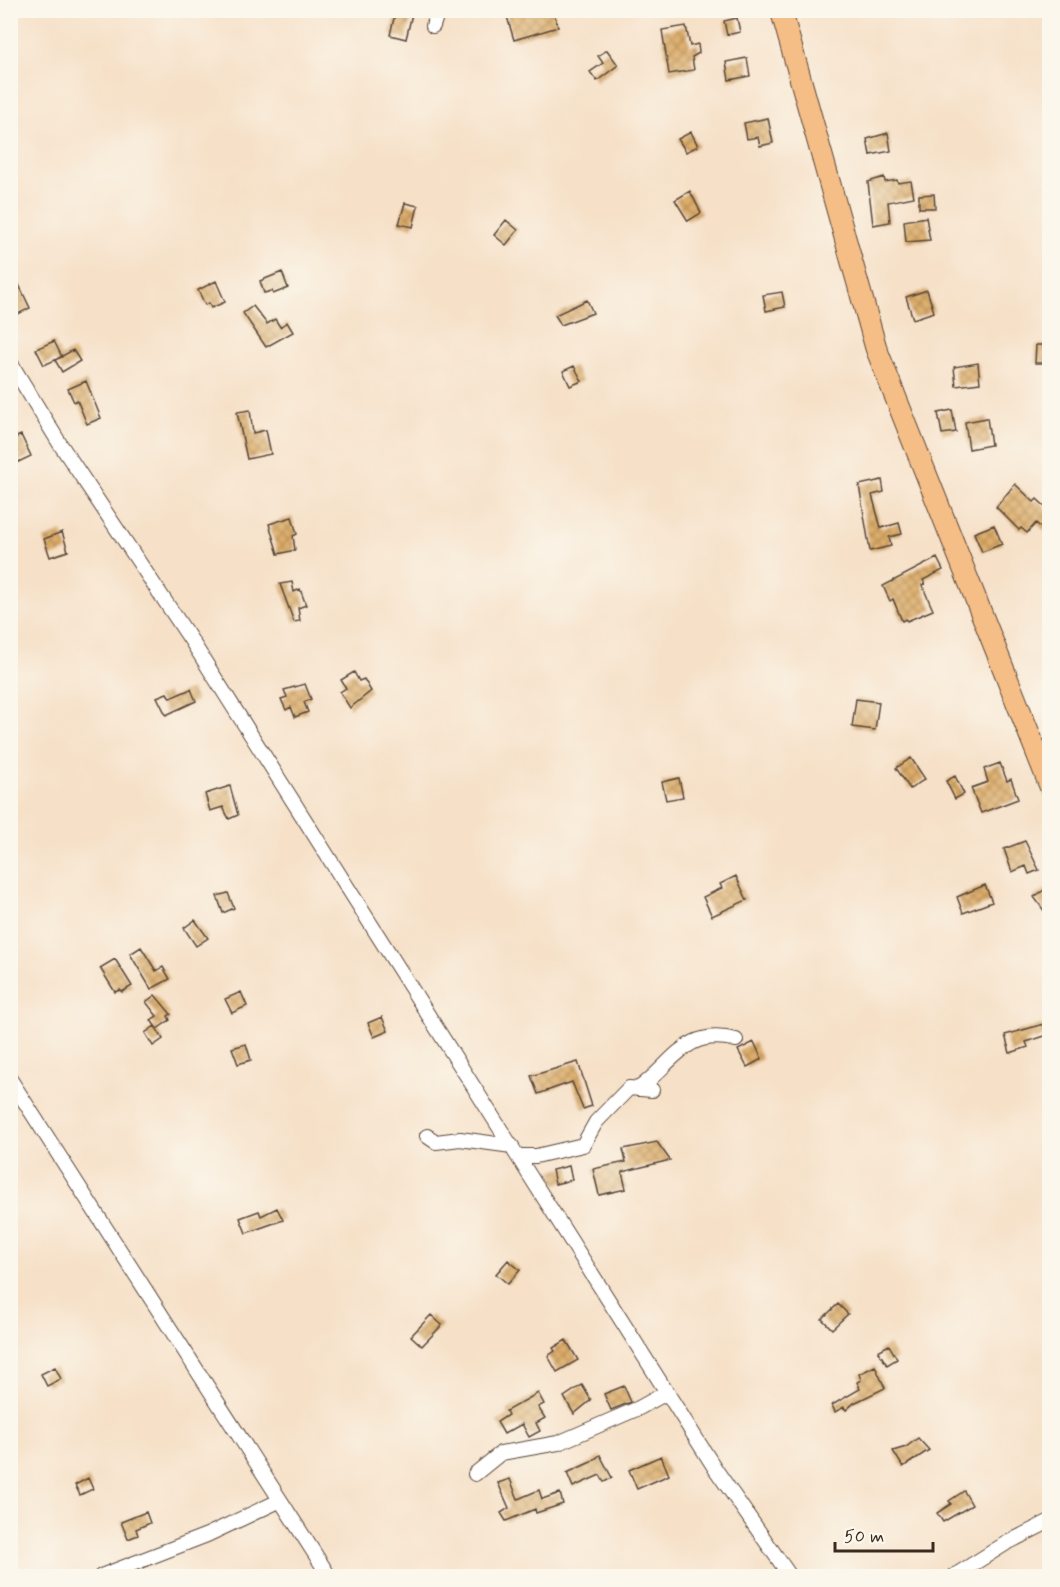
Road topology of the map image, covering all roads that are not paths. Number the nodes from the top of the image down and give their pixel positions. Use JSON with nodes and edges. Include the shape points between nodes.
{"nodes":[{"id":1,"x":438,"y":10,"type":"edge"},
{"id":2,"x":780,"y":10,"type":"edge"},
{"id":3,"x":433,"y":26,"type":"dead end"},
{"id":4,"x":10,"y":362,"type":"edge"},
{"id":5,"x":1050,"y":786,"type":"edge"},
{"id":6,"x":736,"y":1040,"type":"dead end"},
{"id":7,"x":10,"y":1079,"type":"edge"},
{"id":8,"x":427,"y":1136,"type":"dead end"},
{"id":9,"x":515,"y":1151,"type":"junction"},
{"id":10,"x":668,"y":1392,"type":"junction"},
{"id":11,"x":475,"y":1474,"type":"dead end"},
{"id":12,"x":279,"y":1501,"type":"junction"},
{"id":13,"x":1050,"y":1521,"type":"edge"},
{"id":14,"x":101,"y":1576,"type":"edge"},
{"id":15,"x":328,"y":1576,"type":"edge"},
{"id":16,"x":790,"y":1576,"type":"edge"},
{"id":17,"x":954,"y":1576,"type":"edge"}],
"edges":[{"from":1,"to":3,"type":"street"},
{"from":2,"to":5,"type":"main road","via":[[876,348]]},
{"from":4,"to":9,"type":"street"},
{"from":6,"to":9,"type":"street","via":[[717,1035],[698,1040],[672,1057],[645,1090],[629,1088],[615,1101],[596,1122],[583,1145],[536,1156]]},
{"from":7,"to":12,"type":"street"},
{"from":8,"to":9,"type":"street","via":[[436,1142],[460,1140]]},
{"from":9,"to":10,"type":"street"},
{"from":10,"to":11,"type":"street","via":[[558,1443],[501,1453]]},
{"from":10,"to":16,"type":"street","via":[[716,1470]]},
{"from":12,"to":14,"type":"street","via":[[207,1535]]},
{"from":12,"to":15,"type":"street"},
{"from":13,"to":17,"type":"street"}]}
